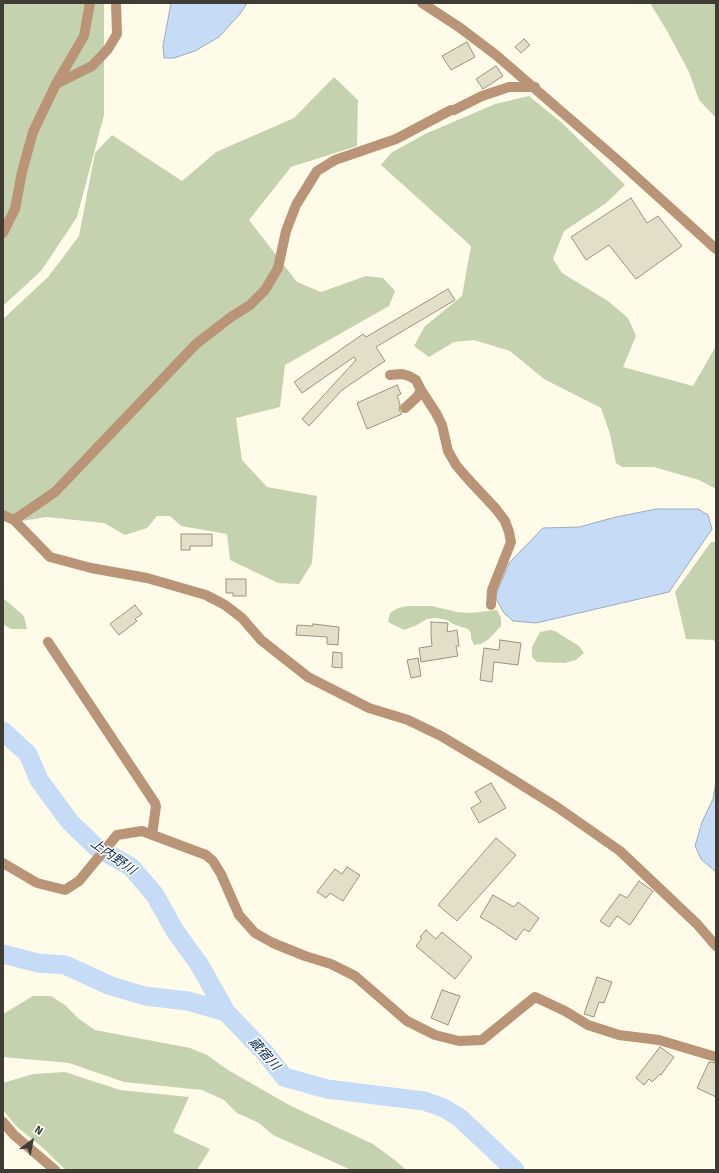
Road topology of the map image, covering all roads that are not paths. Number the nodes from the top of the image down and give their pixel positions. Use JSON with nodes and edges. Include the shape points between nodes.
{"nodes":[{"id":1,"x":90,"y":3,"type":"edge"},
{"id":2,"x":116,"y":3,"type":"edge"},
{"id":3,"x":422,"y":3,"type":"edge"},
{"id":4,"x":56,"y":84,"type":"junction"},
{"id":5,"x":535,"y":87,"type":"junction"},
{"id":6,"x":3,"y":233,"type":"edge"},
{"id":7,"x":716,"y":249,"type":"edge"},
{"id":8,"x":390,"y":375,"type":"dead end"},
{"id":9,"x":420,"y":390,"type":"junction"},
{"id":10,"x":405,"y":408,"type":"dead end"},
{"id":11,"x":3,"y":515,"type":"edge"},
{"id":12,"x":14,"y":520,"type":"junction"},
{"id":13,"x":491,"y":605,"type":"dead end"},
{"id":14,"x":48,"y":642,"type":"dead end"},
{"id":15,"x":152,"y":835,"type":"junction"},
{"id":16,"x":3,"y":863,"type":"edge"},
{"id":17,"x":716,"y":946,"type":"edge"},
{"id":18,"x":716,"y":1057,"type":"edge"},
{"id":19,"x":3,"y":1122,"type":"edge"},
{"id":20,"x":55,"y":1170,"type":"edge"}],
"edges":[{"from":1,"to":4,"type":"street","via":[[84,36]]},
{"from":2,"to":4,"type":"street","via":[[117,34],[108,49],[92,66]]},
{"from":3,"to":5,"type":"street","via":[[459,27]]},
{"from":4,"to":6,"type":"street","via":[[33,132],[15,209]]},
{"from":5,"to":7,"type":"street"},
{"from":5,"to":12,"type":"street","via":[[509,87],[482,96],[396,139],[335,160],[317,171],[296,205],[286,231],[278,268],[265,290],[250,305],[196,344],[55,492]]},
{"from":8,"to":9,"type":"street","via":[[409,376],[416,380]]},
{"from":9,"to":10,"type":"street","via":[[417,397]]},
{"from":9,"to":13,"type":"street","via":[[442,425],[448,451],[456,465],[496,509],[509,532],[511,542],[492,590]]},
{"from":11,"to":12,"type":"street"},
{"from":12,"to":17,"type":"street","via":[[50,557],[90,568],[147,578],[206,595],[242,618],[261,640],[308,677],[369,708],[408,720],[488,764],[557,807],[620,851],[697,924]]},
{"from":14,"to":15,"type":"street","via":[[155,803]]},
{"from":15,"to":16,"type":"street","via":[[142,831],[117,835],[79,881],[65,890],[37,883]]},
{"from":15,"to":18,"type":"street","via":[[206,855],[213,861],[240,915],[255,933],[273,943],[331,964],[355,976],[407,1021],[435,1035],[459,1041],[482,1040],[535,997],[596,1028],[619,1035],[659,1040]]},
{"from":19,"to":20,"type":"street","via":[[14,1135]]}]}
